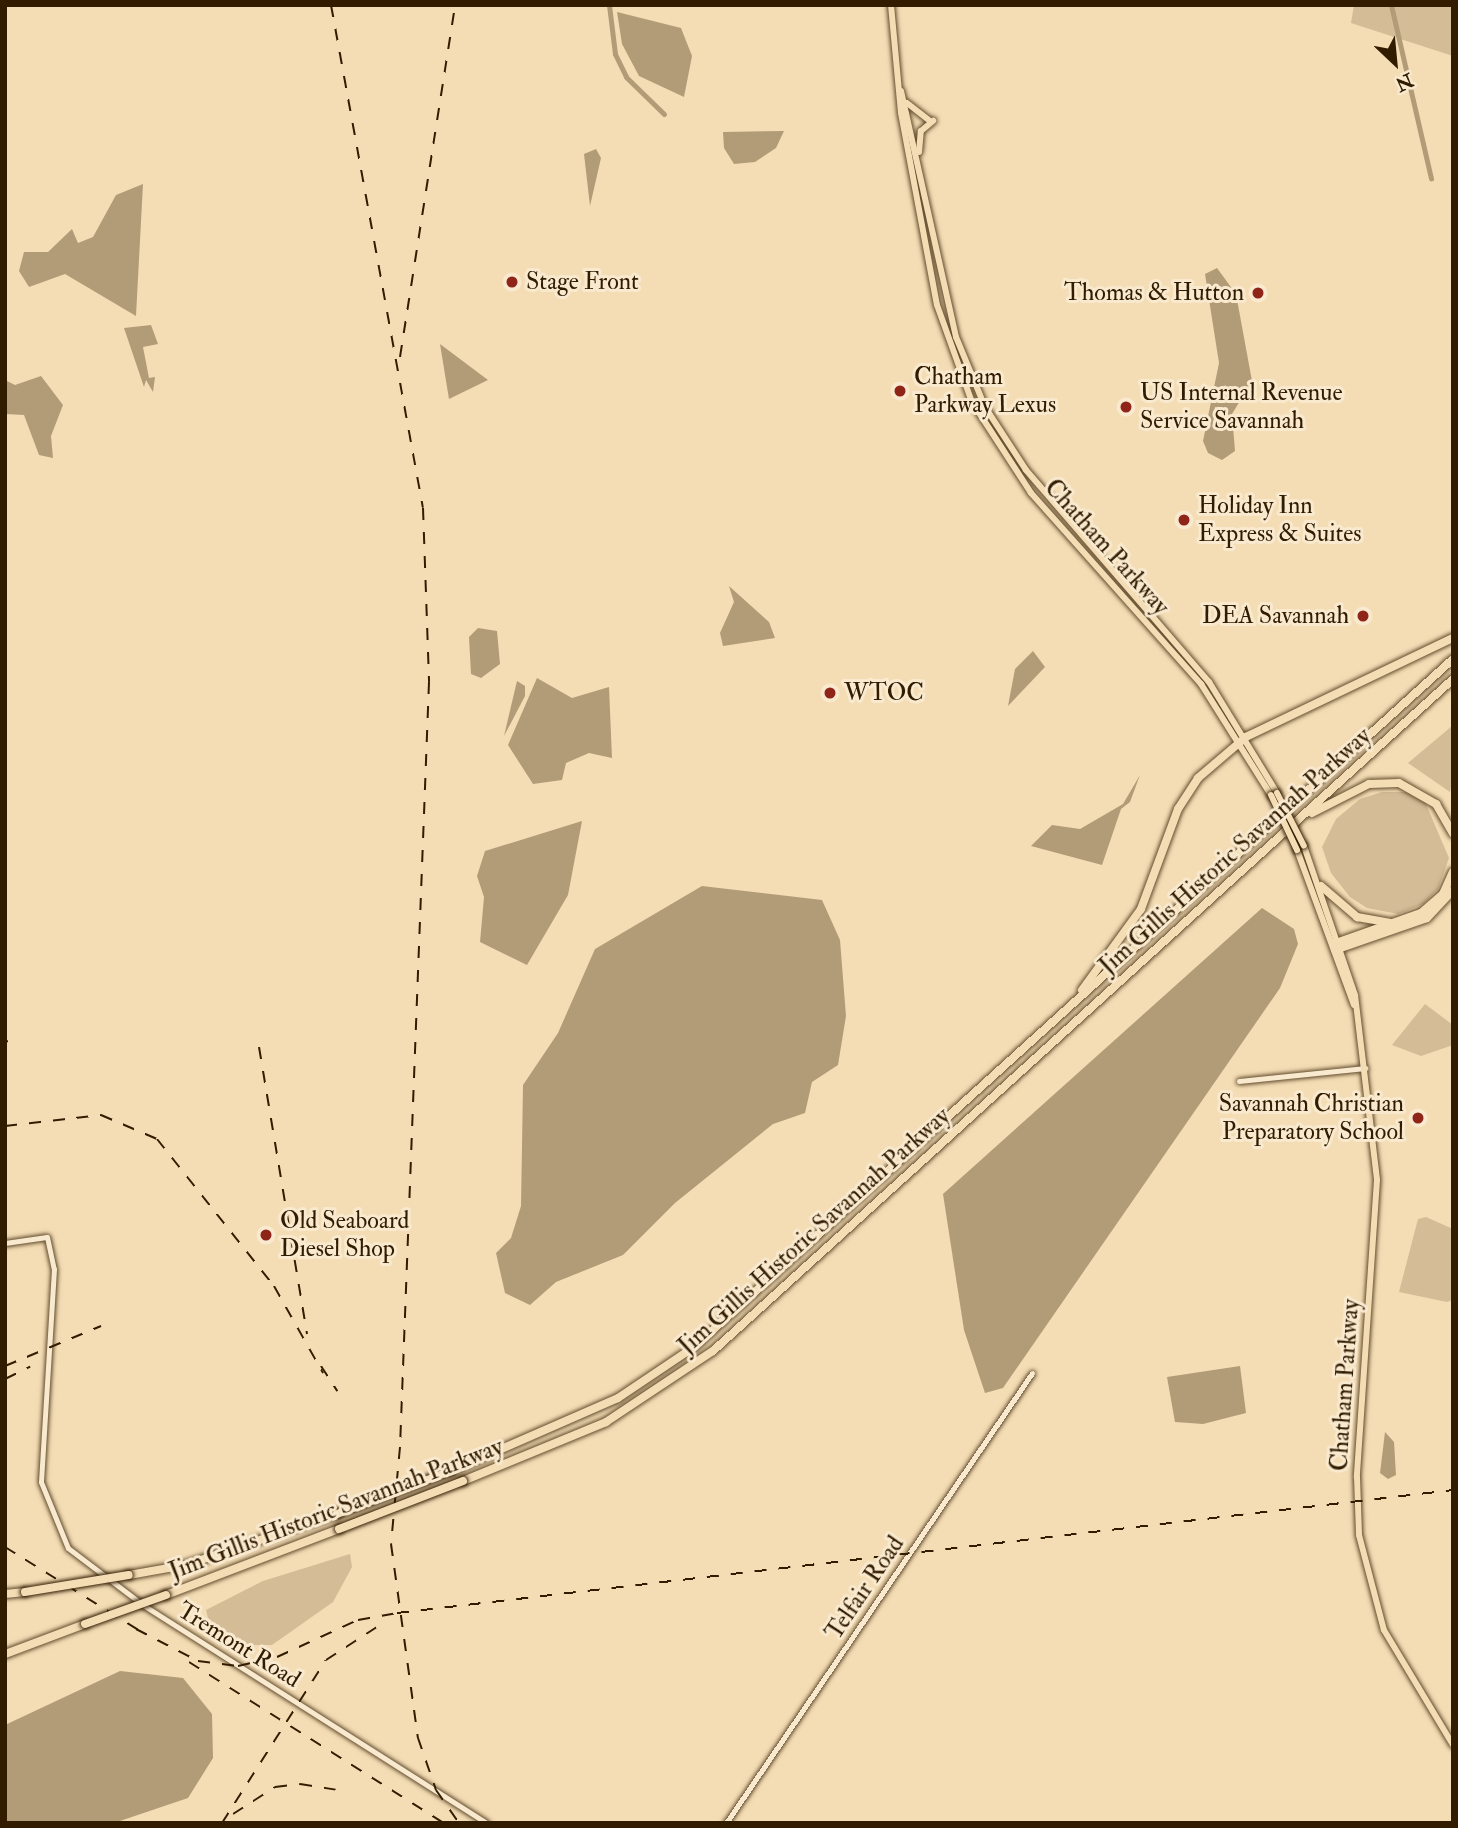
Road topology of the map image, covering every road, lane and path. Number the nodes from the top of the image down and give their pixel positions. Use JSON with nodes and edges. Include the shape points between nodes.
{"nodes":[{"id":1,"x":891,"y":5,"type":"edge"},
{"id":2,"x":899,"y":88,"type":"junction"},
{"id":3,"x":905,"y":102,"type":"junction"},
{"id":4,"x":919,"y":164,"type":"junction"},
{"id":5,"x":1453,"y":638,"type":"edge"},
{"id":6,"x":1453,"y":659,"type":"edge"},
{"id":7,"x":1453,"y":680,"type":"edge"},
{"id":8,"x":1243,"y":739,"type":"junction"},
{"id":9,"x":1274,"y":794,"type":"junction"},
{"id":10,"x":1300,"y":820,"type":"junction"},
{"id":11,"x":1453,"y":834,"type":"edge"},
{"id":12,"x":1453,"y":872,"type":"edge"},
{"id":13,"x":1321,"y":886,"type":"junction"},
{"id":14,"x":1453,"y":891,"type":"edge"},
{"id":15,"x":1406,"y":920,"type":"junction"},
{"id":16,"x":1338,"y":946,"type":"junction"},
{"id":17,"x":1054,"y":1020,"type":"junction"},
{"id":18,"x":1367,"y":1068,"type":"junction"},
{"id":19,"x":1239,"y":1081,"type":"dead end"},
{"id":20,"x":5,"y":1243,"type":"edge"},
{"id":21,"x":1032,"y":1373,"type":"dead end"},
{"id":22,"x":5,"y":1594,"type":"edge"},
{"id":23,"x":5,"y":1654,"type":"edge"},
{"id":24,"x":1453,"y":1745,"type":"edge"},
{"id":25,"x":488,"y":1823,"type":"edge"},
{"id":26,"x":726,"y":1823,"type":"edge"}],
"edges":[{"from":1,"to":2,"type":"main road","name":"Chatham Parkway"},
{"from":2,"to":3,"type":"main road","name":"Chatham Parkway"},
{"from":2,"to":8,"type":"main road","name":"Chatham Parkway","via":[[937,305],[982,423],[1046,511],[1201,684]]},
{"from":3,"to":4,"type":"main road","name":"Chatham Parkway"},
{"from":3,"to":4,"type":"main road","via":[[931,121],[919,138]]},
{"from":4,"to":8,"type":"main road","name":"Chatham Parkway","via":[[956,337],[985,407],[1026,470],[1172,634]]},
{"from":5,"to":8,"type":"highway"},
{"from":6,"to":17,"type":"highway","name":"Jim Gillis Historic Savannah Parkway"},
{"from":7,"to":10,"type":"highway","name":"Jim Gillis Historic Savannah Parkway"},
{"from":8,"to":9,"type":"main road","name":"Chatham Parkway"},
{"from":8,"to":17,"type":"highway","via":[[1185,796],[1129,931]]},
{"from":9,"to":13,"type":"main road","name":"Chatham Parkway","bridge":true},
{"from":9,"to":16,"type":"main road","name":"Chatham Parkway","bridge":true},
{"from":10,"to":11,"type":"highway","via":[[1357,788],[1386,782],[1425,794]]},
{"from":10,"to":23,"type":"highway","name":"Jim Gillis Historic Savannah Parkway","bridge":true,"via":[[713,1351],[606,1422],[340,1529]]},
{"from":12,"to":15,"type":"highway","via":[[1433,905]]},
{"from":13,"to":15,"type":"highway","via":[[1357,917]]},
{"from":13,"to":16,"type":"main road","name":"Chatham Parkway"},
{"from":14,"to":16,"type":"highway","via":[[1427,918]]},
{"from":15,"to":16,"type":"highway"},
{"from":16,"to":18,"type":"main road","name":"Chatham Parkway"},
{"from":17,"to":22,"type":"highway","name":"Jim Gillis Historic Savannah Parkway","bridge":true,"via":[[694,1347],[618,1398],[452,1471],[186,1565]]},
{"from":18,"to":19,"type":"street"},
{"from":18,"to":24,"type":"main road","name":"Chatham Parkway","via":[[1377,1180],[1357,1477],[1359,1535],[1384,1630]]},
{"from":20,"to":25,"type":"street","name":"Tremont Road","via":[[47,1237],[54,1308],[41,1482],[57,1531],[75,1556]]},
{"from":21,"to":26,"type":"street","name":"Telfair Road"}]}
